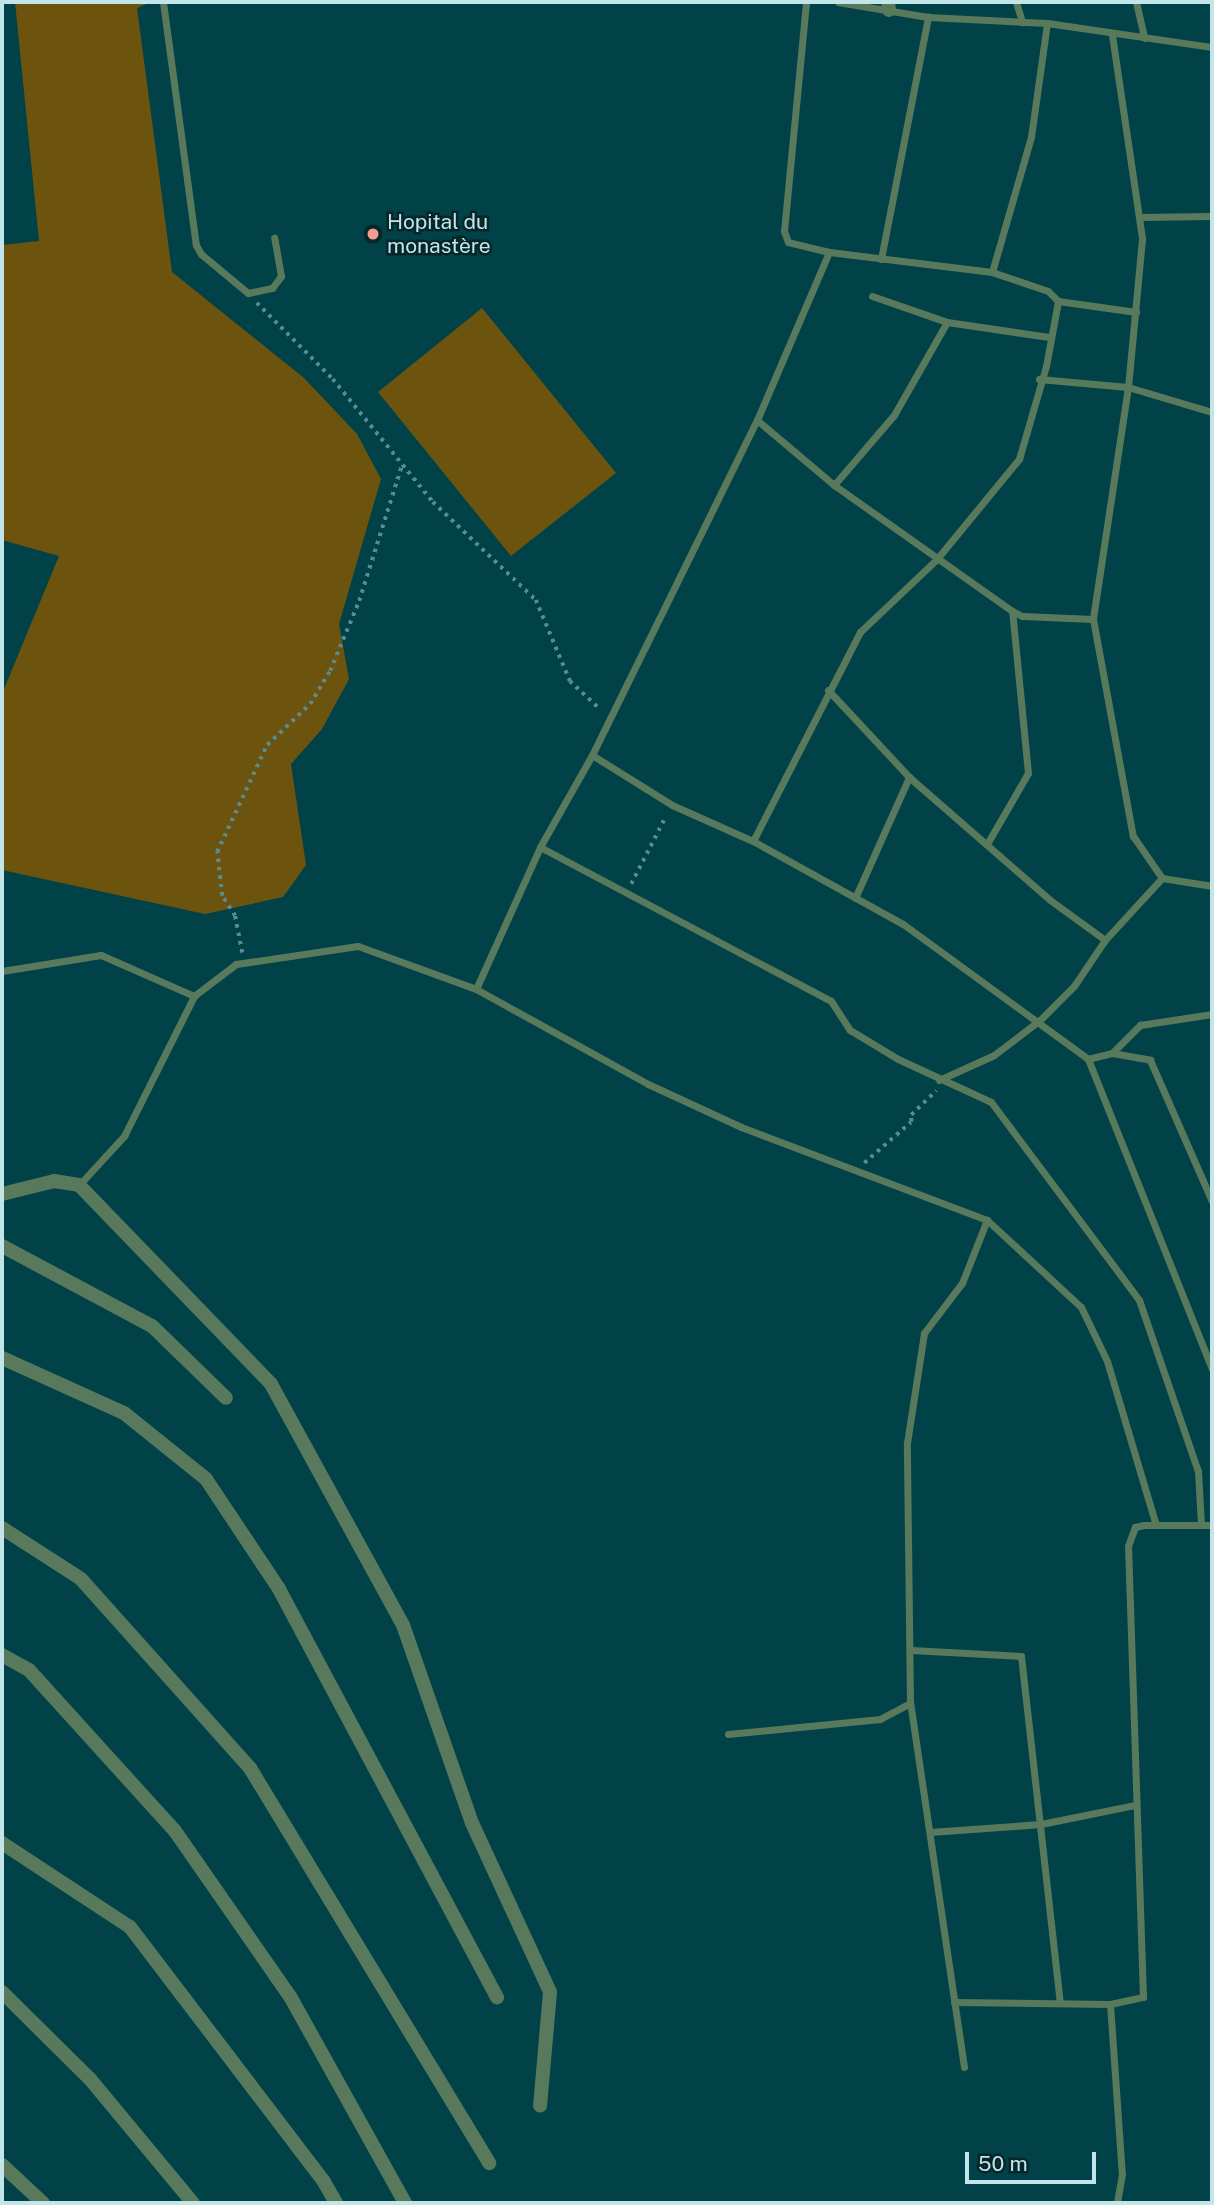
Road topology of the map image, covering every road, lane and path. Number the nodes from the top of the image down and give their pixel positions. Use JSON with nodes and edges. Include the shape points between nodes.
{"nodes":[{"id":1,"x":163,"y":2,"type":"edge"},
{"id":2,"x":806,"y":2,"type":"edge"},
{"id":3,"x":838,"y":2,"type":"edge"},
{"id":4,"x":1016,"y":2,"type":"edge"},
{"id":5,"x":1136,"y":2,"type":"edge"},
{"id":6,"x":888,"y":6,"type":"edge"},
{"id":7,"x":928,"y":17,"type":"junction"},
{"id":8,"x":1021,"y":22,"type":"junction"},
{"id":9,"x":1047,"y":23,"type":"junction"},
{"id":10,"x":1112,"y":35,"type":"junction"},
{"id":11,"x":1144,"y":37,"type":"junction"},
{"id":12,"x":1212,"y":47,"type":"edge"},
{"id":13,"x":1212,"y":216,"type":"edge"},
{"id":14,"x":1140,"y":217,"type":"junction"},
{"id":15,"x":274,"y":238,"type":"dead end"},
{"id":16,"x":829,"y":252,"type":"junction"},
{"id":17,"x":881,"y":259,"type":"junction"},
{"id":18,"x":992,"y":272,"type":"junction"},
{"id":19,"x":247,"y":293,"type":"junction"},
{"id":20,"x":872,"y":296,"type":"dead end"},
{"id":21,"x":1058,"y":301,"type":"junction"},
{"id":22,"x":1136,"y":312,"type":"junction"},
{"id":23,"x":947,"y":322,"type":"junction"},
{"id":24,"x":1049,"y":337,"type":"junction"},
{"id":25,"x":1039,"y":379,"type":"junction"},
{"id":26,"x":1128,"y":387,"type":"junction"},
{"id":27,"x":1212,"y":412,"type":"edge"},
{"id":28,"x":757,"y":420,"type":"junction"},
{"id":29,"x":402,"y":465,"type":"junction"},
{"id":30,"x":834,"y":485,"type":"junction"},
{"id":31,"x":936,"y":560,"type":"junction"},
{"id":32,"x":1012,"y":611,"type":"junction"},
{"id":33,"x":1093,"y":619,"type":"junction"},
{"id":34,"x":828,"y":690,"type":"junction"},
{"id":35,"x":610,"y":718,"type":"junction"},
{"id":36,"x":592,"y":755,"type":"junction"},
{"id":37,"x":909,"y":777,"type":"junction"},
{"id":38,"x":671,"y":805,"type":"junction"},
{"id":39,"x":753,"y":841,"type":"junction"},
{"id":40,"x":987,"y":844,"type":"junction"},
{"id":41,"x":540,"y":847,"type":"junction"},
{"id":42,"x":1161,"y":878,"type":"junction"},
{"id":43,"x":1212,"y":886,"type":"edge"},
{"id":44,"x":627,"y":892,"type":"junction"},
{"id":45,"x":855,"y":898,"type":"junction"},
{"id":46,"x":1105,"y":940,"type":"junction"},
{"id":47,"x":243,"y":962,"type":"junction"},
{"id":48,"x":2,"y":971,"type":"edge"},
{"id":49,"x":476,"y":989,"type":"junction"},
{"id":50,"x":194,"y":996,"type":"junction"},
{"id":51,"x":1212,"y":1014,"type":"edge"},
{"id":52,"x":1040,"y":1020,"type":"junction"},
{"id":53,"x":1112,"y":1053,"type":"junction"},
{"id":54,"x":1088,"y":1059,"type":"junction"},
{"id":55,"x":942,"y":1081,"type":"junction"},
{"id":56,"x":858,"y":1169,"type":"junction"},
{"id":57,"x":79,"y":1185,"type":"junction"},
{"id":58,"x":2,"y":1194,"type":"edge"},
{"id":59,"x":1212,"y":1201,"type":"edge"},
{"id":60,"x":987,"y":1220,"type":"junction"},
{"id":61,"x":2,"y":1246,"type":"edge"},
{"id":62,"x":2,"y":1358,"type":"edge"},
{"id":63,"x":1212,"y":1369,"type":"edge"},
{"id":64,"x":226,"y":1398,"type":"dead end"},
{"id":65,"x":1156,"y":1525,"type":"junction"},
{"id":66,"x":1201,"y":1525,"type":"junction"},
{"id":67,"x":1212,"y":1525,"type":"edge"},
{"id":68,"x":2,"y":1528,"type":"edge"},
{"id":69,"x":911,"y":1650,"type":"junction"},
{"id":70,"x":2,"y":1655,"type":"edge"},
{"id":71,"x":910,"y":1703,"type":"junction"},
{"id":72,"x":728,"y":1734,"type":"dead end"},
{"id":73,"x":1134,"y":1805,"type":"junction"},
{"id":74,"x":1041,"y":1824,"type":"junction"},
{"id":75,"x":930,"y":1832,"type":"junction"},
{"id":76,"x":2,"y":1843,"type":"edge"},
{"id":77,"x":2,"y":1992,"type":"edge"},
{"id":78,"x":497,"y":1998,"type":"dead end"},
{"id":79,"x":954,"y":2002,"type":"junction"},
{"id":80,"x":1060,"y":2003,"type":"junction"},
{"id":81,"x":1110,"y":2004,"type":"junction"},
{"id":82,"x":964,"y":2067,"type":"dead end"},
{"id":83,"x":540,"y":2106,"type":"dead end"},
{"id":84,"x":489,"y":2162,"type":"dead end"},
{"id":85,"x":2,"y":2165,"type":"edge"},
{"id":86,"x":43,"y":2203,"type":"edge"},
{"id":87,"x":193,"y":2203,"type":"edge"},
{"id":88,"x":336,"y":2203,"type":"edge"},
{"id":89,"x":405,"y":2203,"type":"edge"},
{"id":90,"x":1117,"y":2203,"type":"edge"}],
"edges":[{"from":1,"to":19,"type":"lane","via":[[196,245]]},
{"from":2,"to":16,"type":"lane","via":[[784,231],[788,242]]},
{"from":3,"to":6,"type":"lane"},
{"from":4,"to":8,"type":"lane"},
{"from":5,"to":11,"type":"lane"},
{"from":6,"to":7,"type":"lane"},
{"from":7,"to":8,"type":"lane"},
{"from":7,"to":17,"type":"lane"},
{"from":8,"to":9,"type":"lane"},
{"from":9,"to":10,"type":"lane"},
{"from":9,"to":18,"type":"lane","via":[[1031,137]]},
{"from":10,"to":11,"type":"lane"},
{"from":10,"to":14,"type":"lane"},
{"from":11,"to":12,"type":"lane"},
{"from":13,"to":14,"type":"lane"},
{"from":14,"to":22,"type":"lane"},
{"from":15,"to":19,"type":"lane","via":[[281,276],[272,288]]},
{"from":16,"to":17,"type":"lane"},
{"from":16,"to":28,"type":"lane"},
{"from":17,"to":18,"type":"lane"},
{"from":18,"to":21,"type":"lane","via":[[1048,291]]},
{"from":19,"to":29,"type":"path","via":[[333,379]]},
{"from":20,"to":23,"type":"lane"},
{"from":21,"to":22,"type":"lane"},
{"from":21,"to":24,"type":"lane"},
{"from":22,"to":26,"type":"lane"},
{"from":23,"to":24,"type":"lane"},
{"from":23,"to":30,"type":"lane","via":[[894,415]]},
{"from":24,"to":25,"type":"lane","via":[[1046,366]]},
{"from":25,"to":26,"type":"lane"},
{"from":25,"to":31,"type":"lane","via":[[1019,459]]},
{"from":26,"to":27,"type":"lane"},
{"from":26,"to":33,"type":"lane"},
{"from":28,"to":30,"type":"lane"},
{"from":28,"to":35,"type":"lane"},
{"from":29,"to":35,"type":"path","via":[[433,502],[536,600],[570,681]]},
{"from":29,"to":47,"type":"path","via":[[359,601],[330,671],[310,704],[267,745],[218,852],[222,897],[235,916]]},
{"from":30,"to":31,"type":"lane"},
{"from":31,"to":32,"type":"lane"},
{"from":31,"to":34,"type":"lane","via":[[860,632]]},
{"from":32,"to":33,"type":"lane","via":[[1022,616]]},
{"from":32,"to":40,"type":"lane","via":[[1028,773]]},
{"from":33,"to":42,"type":"lane","via":[[1133,836]]},
{"from":34,"to":37,"type":"lane"},
{"from":34,"to":39,"type":"lane"},
{"from":35,"to":36,"type":"lane"},
{"from":36,"to":38,"type":"lane"},
{"from":36,"to":41,"type":"lane"},
{"from":37,"to":40,"type":"lane"},
{"from":37,"to":45,"type":"lane"},
{"from":38,"to":39,"type":"lane"},
{"from":38,"to":44,"type":"path"},
{"from":39,"to":45,"type":"lane"},
{"from":40,"to":46,"type":"lane","via":[[1050,900]]},
{"from":41,"to":44,"type":"lane"},
{"from":41,"to":49,"type":"lane"},
{"from":42,"to":43,"type":"lane"},
{"from":42,"to":46,"type":"lane"},
{"from":44,"to":55,"type":"lane","via":[[834,1003],[850,1030]]},
{"from":45,"to":52,"type":"lane","via":[[902,924]]},
{"from":46,"to":52,"type":"lane","via":[[1074,986]]},
{"from":47,"to":49,"type":"lane","via":[[366,947]]},
{"from":47,"to":50,"type":"lane"},
{"from":48,"to":50,"type":"lane","via":[[101,956]]},
{"from":49,"to":56,"type":"lane","via":[[648,1084],[741,1127]]},
{"from":50,"to":57,"type":"lane","via":[[124,1136]]},
{"from":51,"to":53,"type":"lane","via":[[1140,1025]]},
{"from":52,"to":54,"type":"lane"},
{"from":52,"to":55,"type":"lane","via":[[993,1055]]},
{"from":53,"to":54,"type":"lane"},
{"from":53,"to":59,"type":"lane","via":[[1144,1057],[1154,1066]]},
{"from":54,"to":63,"type":"lane"},
{"from":55,"to":56,"type":"path"},
{"from":55,"to":66,"type":"lane","via":[[991,1102],[1139,1300],[1198,1471]]},
{"from":56,"to":60,"type":"lane"},
{"from":57,"to":58,"type":"street","via":[[54,1181]]},
{"from":57,"to":83,"type":"street","via":[[264,1373],[403,1625],[472,1823],[553,2000]]},
{"from":60,"to":65,"type":"lane","via":[[1081,1307],[1107,1361]]},
{"from":60,"to":69,"type":"lane","via":[[966,1275],[928,1326],[923,1341],[907,1443]]},
{"from":61,"to":64,"type":"street","via":[[152,1326]]},
{"from":62,"to":78,"type":"street","via":[[117,1409],[205,1479],[279,1589]]},
{"from":65,"to":66,"type":"lane"},
{"from":65,"to":73,"type":"lane","via":[[1135,1527],[1128,1546]]},
{"from":66,"to":67,"type":"lane"},
{"from":68,"to":84,"type":"street","via":[[81,1579],[250,1769]]},
{"from":69,"to":71,"type":"lane"},
{"from":69,"to":74,"type":"lane","via":[[1021,1656]]},
{"from":70,"to":89,"type":"street","via":[[29,1670],[175,1831],[291,1998]]},
{"from":71,"to":72,"type":"lane","via":[[880,1718]]},
{"from":71,"to":75,"type":"lane"},
{"from":73,"to":74,"type":"lane"},
{"from":73,"to":81,"type":"lane","via":[[1145,1993],[1139,2001]]},
{"from":74,"to":75,"type":"lane"},
{"from":74,"to":80,"type":"lane"},
{"from":75,"to":79,"type":"lane"},
{"from":76,"to":88,"type":"street","via":[[130,1927]]},
{"from":77,"to":87,"type":"street","via":[[90,2079]]},
{"from":79,"to":80,"type":"lane"},
{"from":79,"to":82,"type":"lane"},
{"from":80,"to":81,"type":"lane"},
{"from":81,"to":90,"type":"lane","via":[[1122,2174]]},
{"from":85,"to":86,"type":"street"}]}
